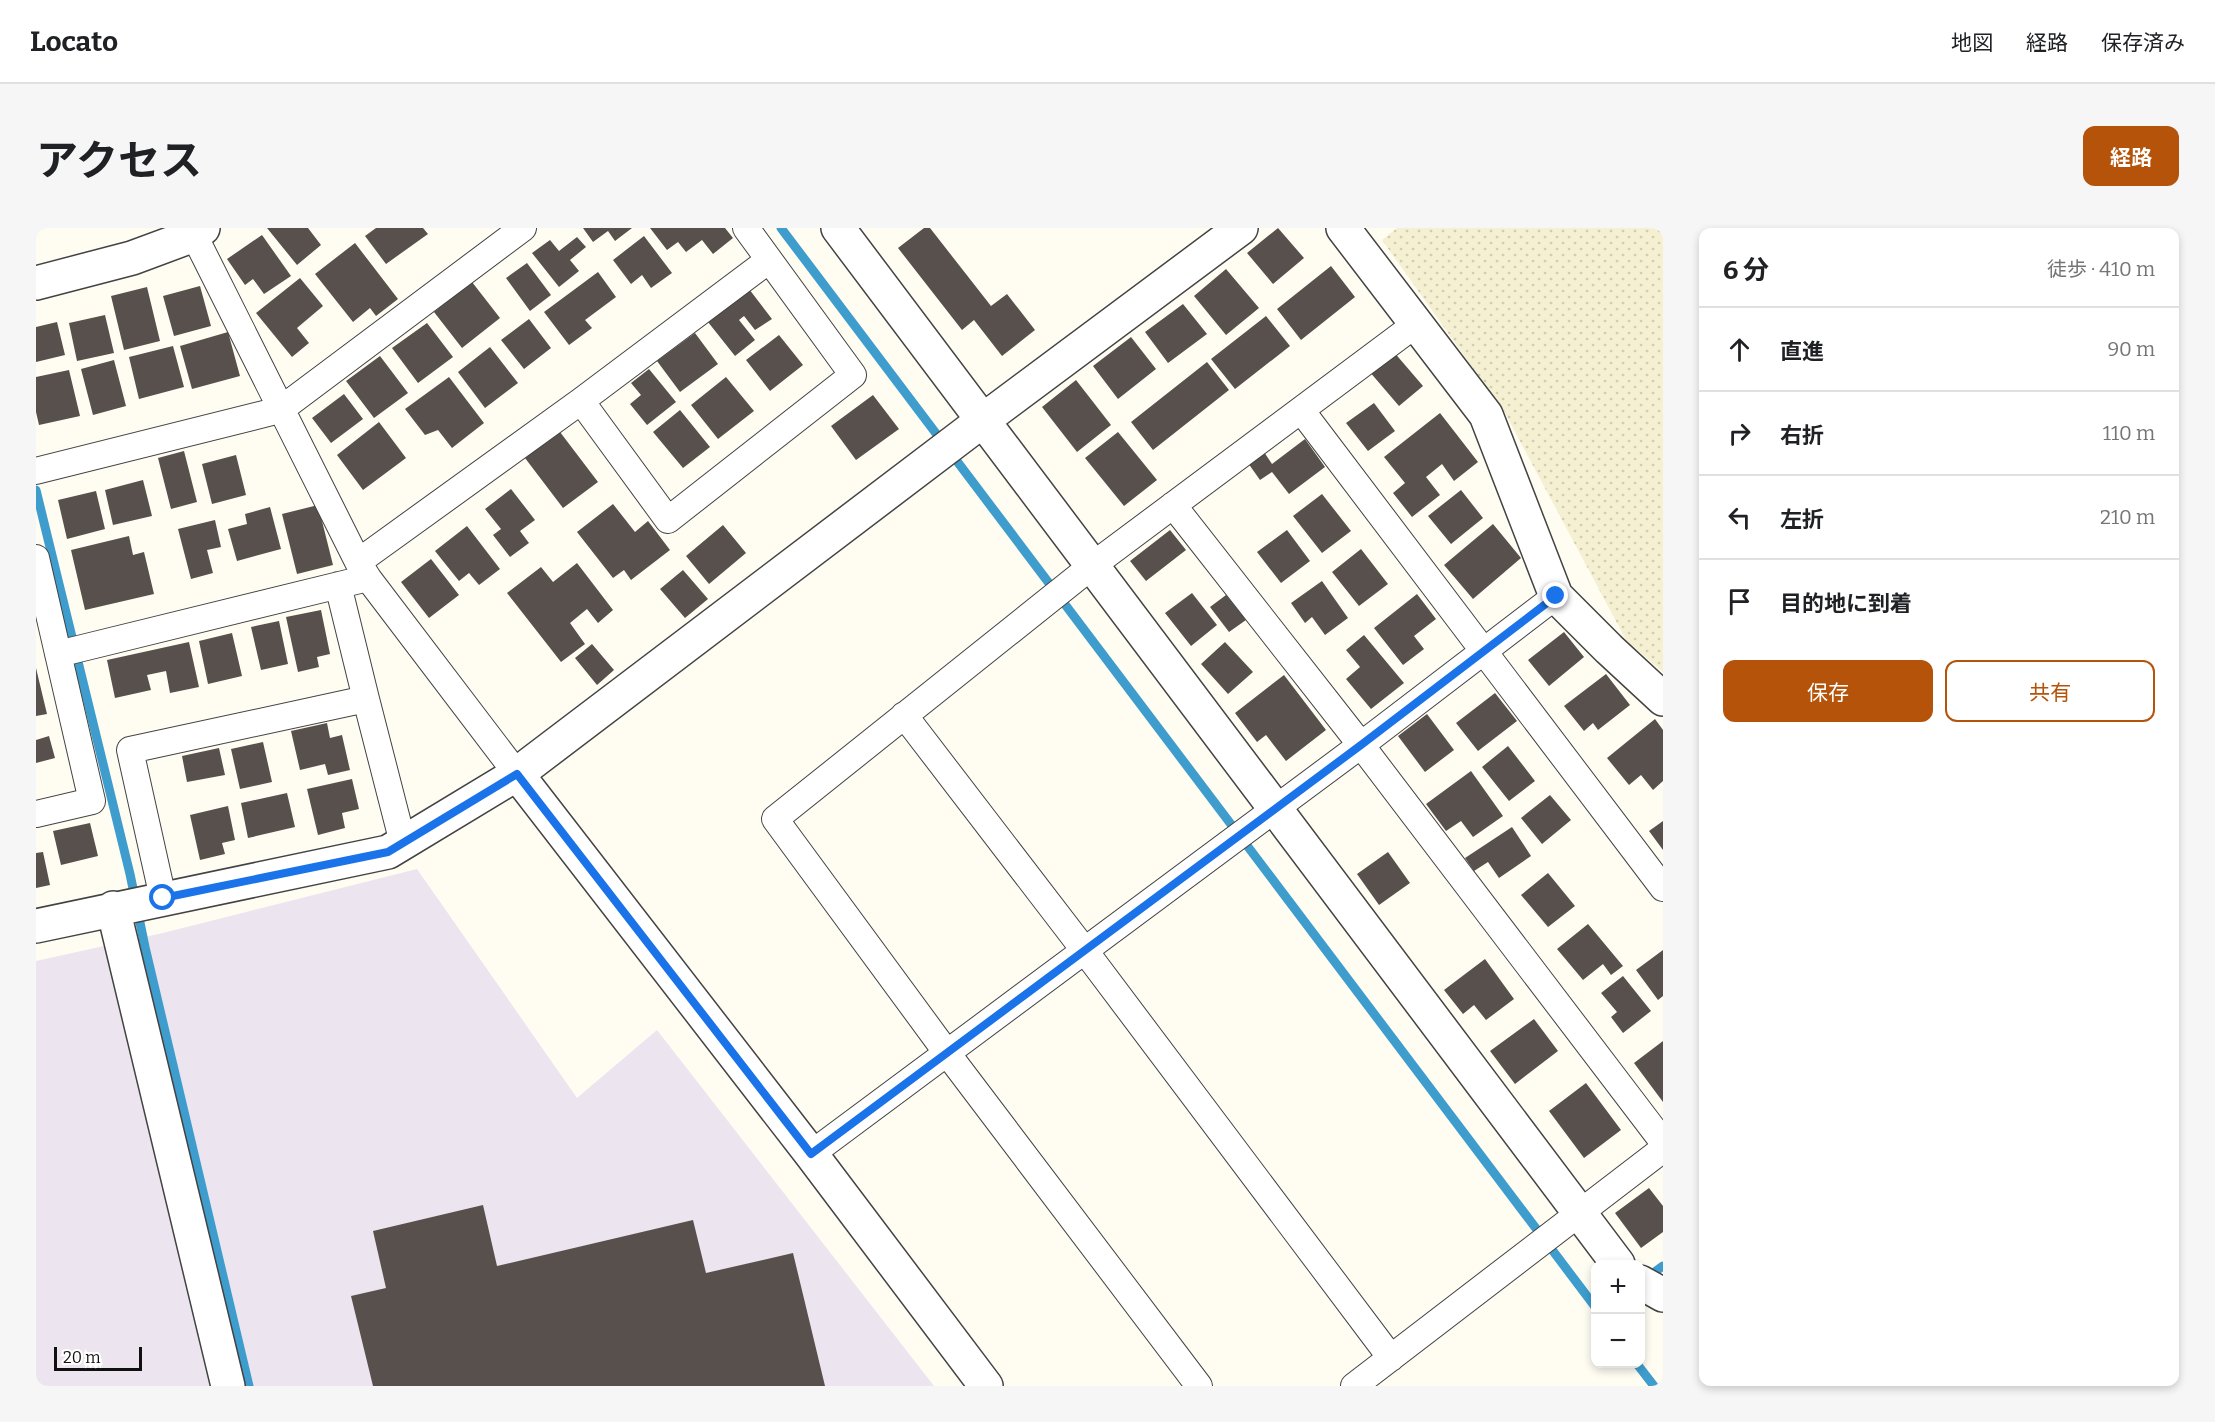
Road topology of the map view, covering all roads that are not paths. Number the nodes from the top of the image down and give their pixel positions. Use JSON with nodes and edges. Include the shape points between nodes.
{"nodes":[{"id":1,"x":523,"y":228,"type":"edge"},
{"id":2,"x":746,"y":228,"type":"edge"},
{"id":3,"x":838,"y":228,"type":"edge"},
{"id":4,"x":1241,"y":228,"type":"edge"},
{"id":5,"x":1344,"y":228,"type":"edge"},
{"id":6,"x":199,"y":231,"type":"edge"},
{"id":7,"x":769,"y":260,"type":"junction"},
{"id":8,"x":36,"y":283,"type":"edge"},
{"id":9,"x":1416,"y":324,"type":"junction"},
{"id":10,"x":581,"y":401,"type":"junction"},
{"id":11,"x":280,"y":410,"type":"junction"},
{"id":12,"x":1301,"y":410,"type":"junction"},
{"id":13,"x":982,"y":421,"type":"junction"},
{"id":14,"x":36,"y":471,"type":"edge"},
{"id":15,"x":1173,"y":505,"type":"junction"},
{"id":16,"x":36,"y":558,"type":"edge"},
{"id":17,"x":1094,"y":565,"type":"junction"},
{"id":18,"x":363,"y":570,"type":"junction"},
{"id":19,"x":338,"y":585,"type":"junction"},
{"id":20,"x":1556,"y":596,"type":"junction"},
{"id":21,"x":49,"y":641,"type":"edge"},
{"id":22,"x":1484,"y":651,"type":"junction"},
{"id":23,"x":366,"y":699,"type":"junction"},
{"id":24,"x":1663,"y":699,"type":"edge"},
{"id":25,"x":904,"y":716,"type":"junction"},
{"id":26,"x":1361,"y":745,"type":"junction"},
{"id":27,"x":517,"y":774,"type":"junction"},
{"id":28,"x":1275,"y":808,"type":"junction"},
{"id":29,"x":36,"y":814,"type":"edge"},
{"id":30,"x":403,"y":843,"type":"junction"},
{"id":31,"x":1663,"y":888,"type":"edge"},
{"id":32,"x":163,"y":898,"type":"junction"},
{"id":33,"x":113,"y":908,"type":"junction"},
{"id":34,"x":36,"y":926,"type":"edge"},
{"id":35,"x":1085,"y":951,"type":"junction"},
{"id":36,"x":947,"y":1053,"type":"junction"},
{"id":37,"x":1663,"y":1142,"type":"edge"},
{"id":38,"x":1663,"y":1149,"type":"edge"},
{"id":39,"x":811,"y":1154,"type":"junction"},
{"id":40,"x":1579,"y":1214,"type":"junction"},
{"id":41,"x":1615,"y":1260,"type":"edge"},
{"id":42,"x":1645,"y":1284,"type":"edge"},
{"id":43,"x":1663,"y":1295,"type":"edge"},
{"id":44,"x":1391,"y":1358,"type":"junction"},
{"id":45,"x":228,"y":1386,"type":"edge"},
{"id":46,"x":987,"y":1386,"type":"edge"},
{"id":47,"x":1199,"y":1386,"type":"edge"},
{"id":48,"x":1354,"y":1386,"type":"edge"}],
"edges":[{"from":1,"to":11,"type":"street"},
{"from":2,"to":7,"type":"street"},
{"from":3,"to":13,"type":"street"},
{"from":4,"to":13,"type":"street"},
{"from":5,"to":9,"type":"street"},
{"from":6,"to":8,"type":"street","via":[[132,258]]},
{"from":6,"to":11,"type":"street"},
{"from":7,"to":10,"type":"street"},
{"from":7,"to":10,"type":"street","via":[[853,375],[668,520]]},
{"from":9,"to":12,"type":"street"},
{"from":9,"to":20,"type":"street","via":[[1486,415]]},
{"from":10,"to":18,"type":"street"},
{"from":11,"to":14,"type":"street"},
{"from":11,"to":18,"type":"street"},
{"from":12,"to":15,"type":"street"},
{"from":12,"to":22,"type":"street"},
{"from":13,"to":17,"type":"street"},
{"from":13,"to":27,"type":"street"},
{"from":15,"to":17,"type":"street"},
{"from":15,"to":26,"type":"street"},
{"from":16,"to":21,"type":"street"},
{"from":17,"to":25,"type":"street"},
{"from":17,"to":28,"type":"street"},
{"from":18,"to":19,"type":"street"},
{"from":18,"to":27,"type":"street"},
{"from":19,"to":21,"type":"street"},
{"from":19,"to":23,"type":"street"},
{"from":20,"to":22,"type":"street"},
{"from":20,"to":24,"type":"street"},
{"from":21,"to":29,"type":"street","via":[[92,801]]},
{"from":22,"to":26,"type":"street"},
{"from":22,"to":31,"type":"street"},
{"from":23,"to":30,"type":"street"},
{"from":23,"to":32,"type":"street","via":[[130,750]]},
{"from":25,"to":35,"type":"street"},
{"from":25,"to":36,"type":"street","via":[[775,819]]},
{"from":26,"to":28,"type":"street"},
{"from":26,"to":37,"type":"street"},
{"from":27,"to":30,"type":"street"},
{"from":27,"to":39,"type":"street"},
{"from":28,"to":35,"type":"street"},
{"from":28,"to":40,"type":"street"},
{"from":30,"to":32,"type":"street","via":[[388,852]]},
{"from":32,"to":33,"type":"street"},
{"from":33,"to":34,"type":"street"},
{"from":33,"to":45,"type":"street"},
{"from":35,"to":36,"type":"street"},
{"from":35,"to":44,"type":"street"},
{"from":36,"to":39,"type":"street"},
{"from":36,"to":47,"type":"street"},
{"from":38,"to":40,"type":"street"},
{"from":39,"to":46,"type":"street"},
{"from":40,"to":41,"type":"street"},
{"from":40,"to":44,"type":"street"},
{"from":42,"to":43,"type":"street"},
{"from":44,"to":48,"type":"street"}]}
